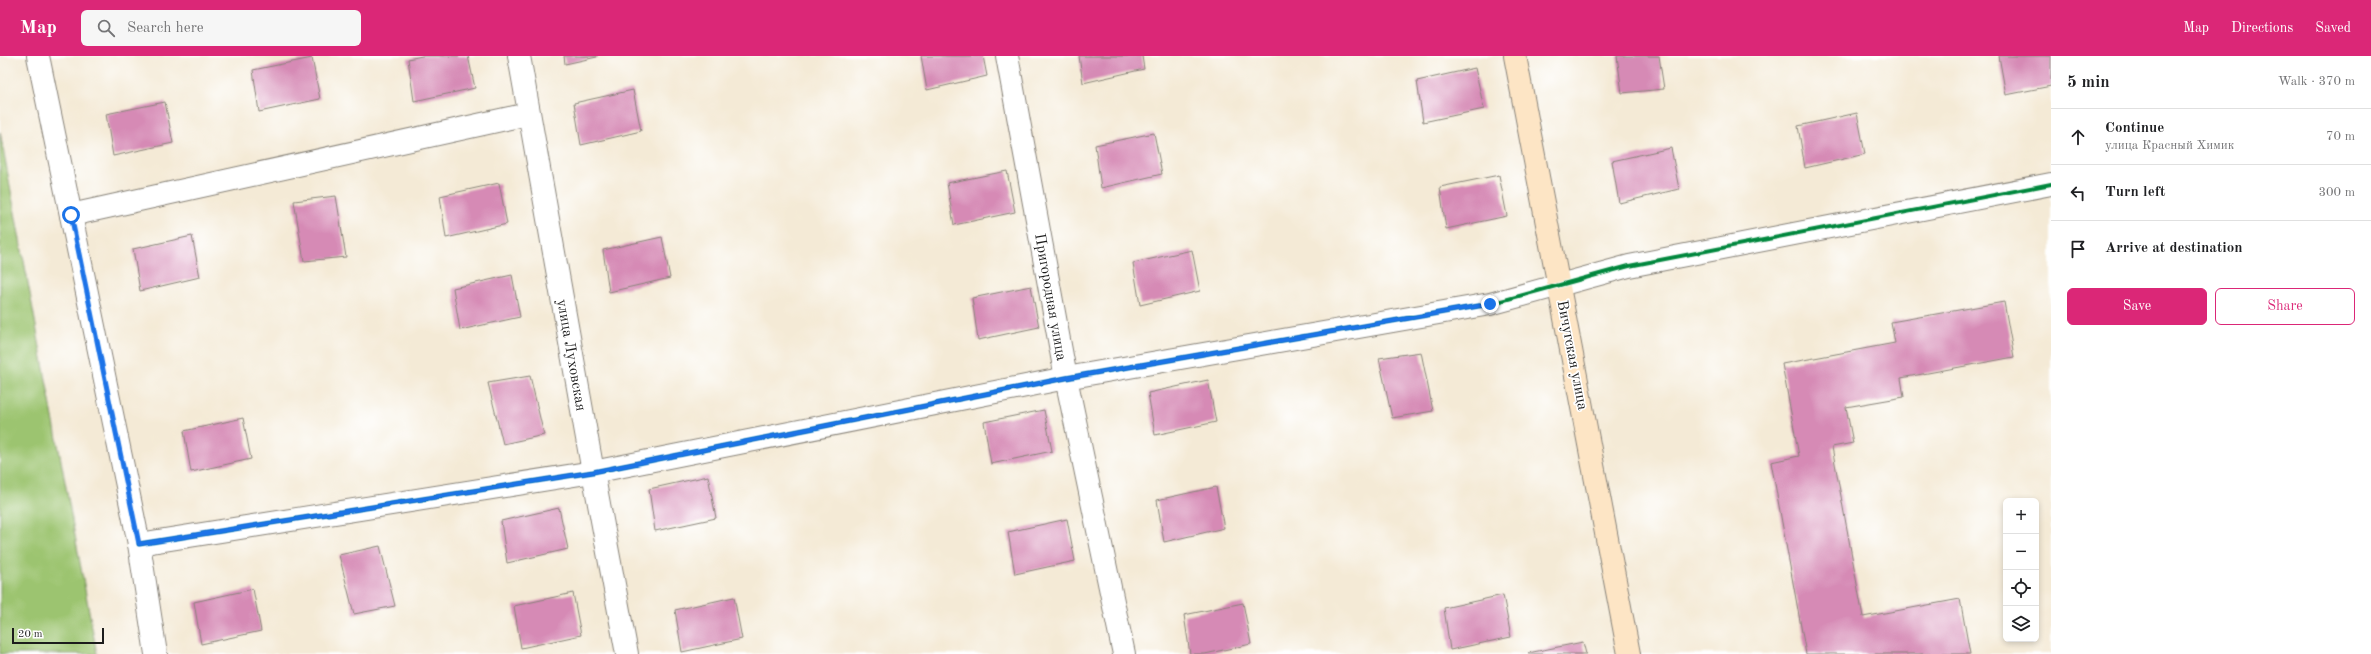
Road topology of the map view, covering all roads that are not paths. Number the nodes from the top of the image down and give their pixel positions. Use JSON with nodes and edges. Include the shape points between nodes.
{"nodes":[{"id":1,"x":38,"y":56,"type":"edge"},
{"id":2,"x":519,"y":56,"type":"edge"},
{"id":3,"x":1007,"y":56,"type":"edge"},
{"id":4,"x":1515,"y":56,"type":"edge"},
{"id":5,"x":528,"y":114,"type":"junction"},
{"id":6,"x":2051,"y":184,"type":"edge"},
{"id":7,"x":71,"y":215,"type":"junction"},
{"id":8,"x":1560,"y":286,"type":"junction"},
{"id":9,"x":1066,"y":378,"type":"junction"},
{"id":10,"x":593,"y":472,"type":"junction"},
{"id":11,"x":139,"y":544,"type":"junction"},
{"id":12,"x":156,"y":654,"type":"edge"},
{"id":13,"x":627,"y":654,"type":"edge"},
{"id":14,"x":1124,"y":654,"type":"edge"},
{"id":15,"x":1629,"y":654,"type":"edge"}],
"edges":[{"from":1,"to":7,"type":"street"},
{"from":2,"to":5,"type":"street","name":"улица Луховская"},
{"from":3,"to":9,"type":"street","name":"Пригородная улица"},
{"from":4,"to":8,"type":"main road","name":"Вичугская улица"},
{"from":5,"to":7,"type":"street"},
{"from":5,"to":10,"type":"street","name":"улица Луховская"},
{"from":6,"to":8,"type":"street","via":[[1630,266]]},
{"from":7,"to":11,"type":"street"},
{"from":8,"to":9,"type":"street","via":[[1490,304]]},
{"from":8,"to":15,"type":"main road","name":"Вичугская улица"},
{"from":9,"to":10,"type":"street"},
{"from":9,"to":14,"type":"street","name":"Пригородная улица"},
{"from":10,"to":11,"type":"street"},
{"from":10,"to":13,"type":"street","name":"улица Луховская"},
{"from":11,"to":12,"type":"street"}]}
